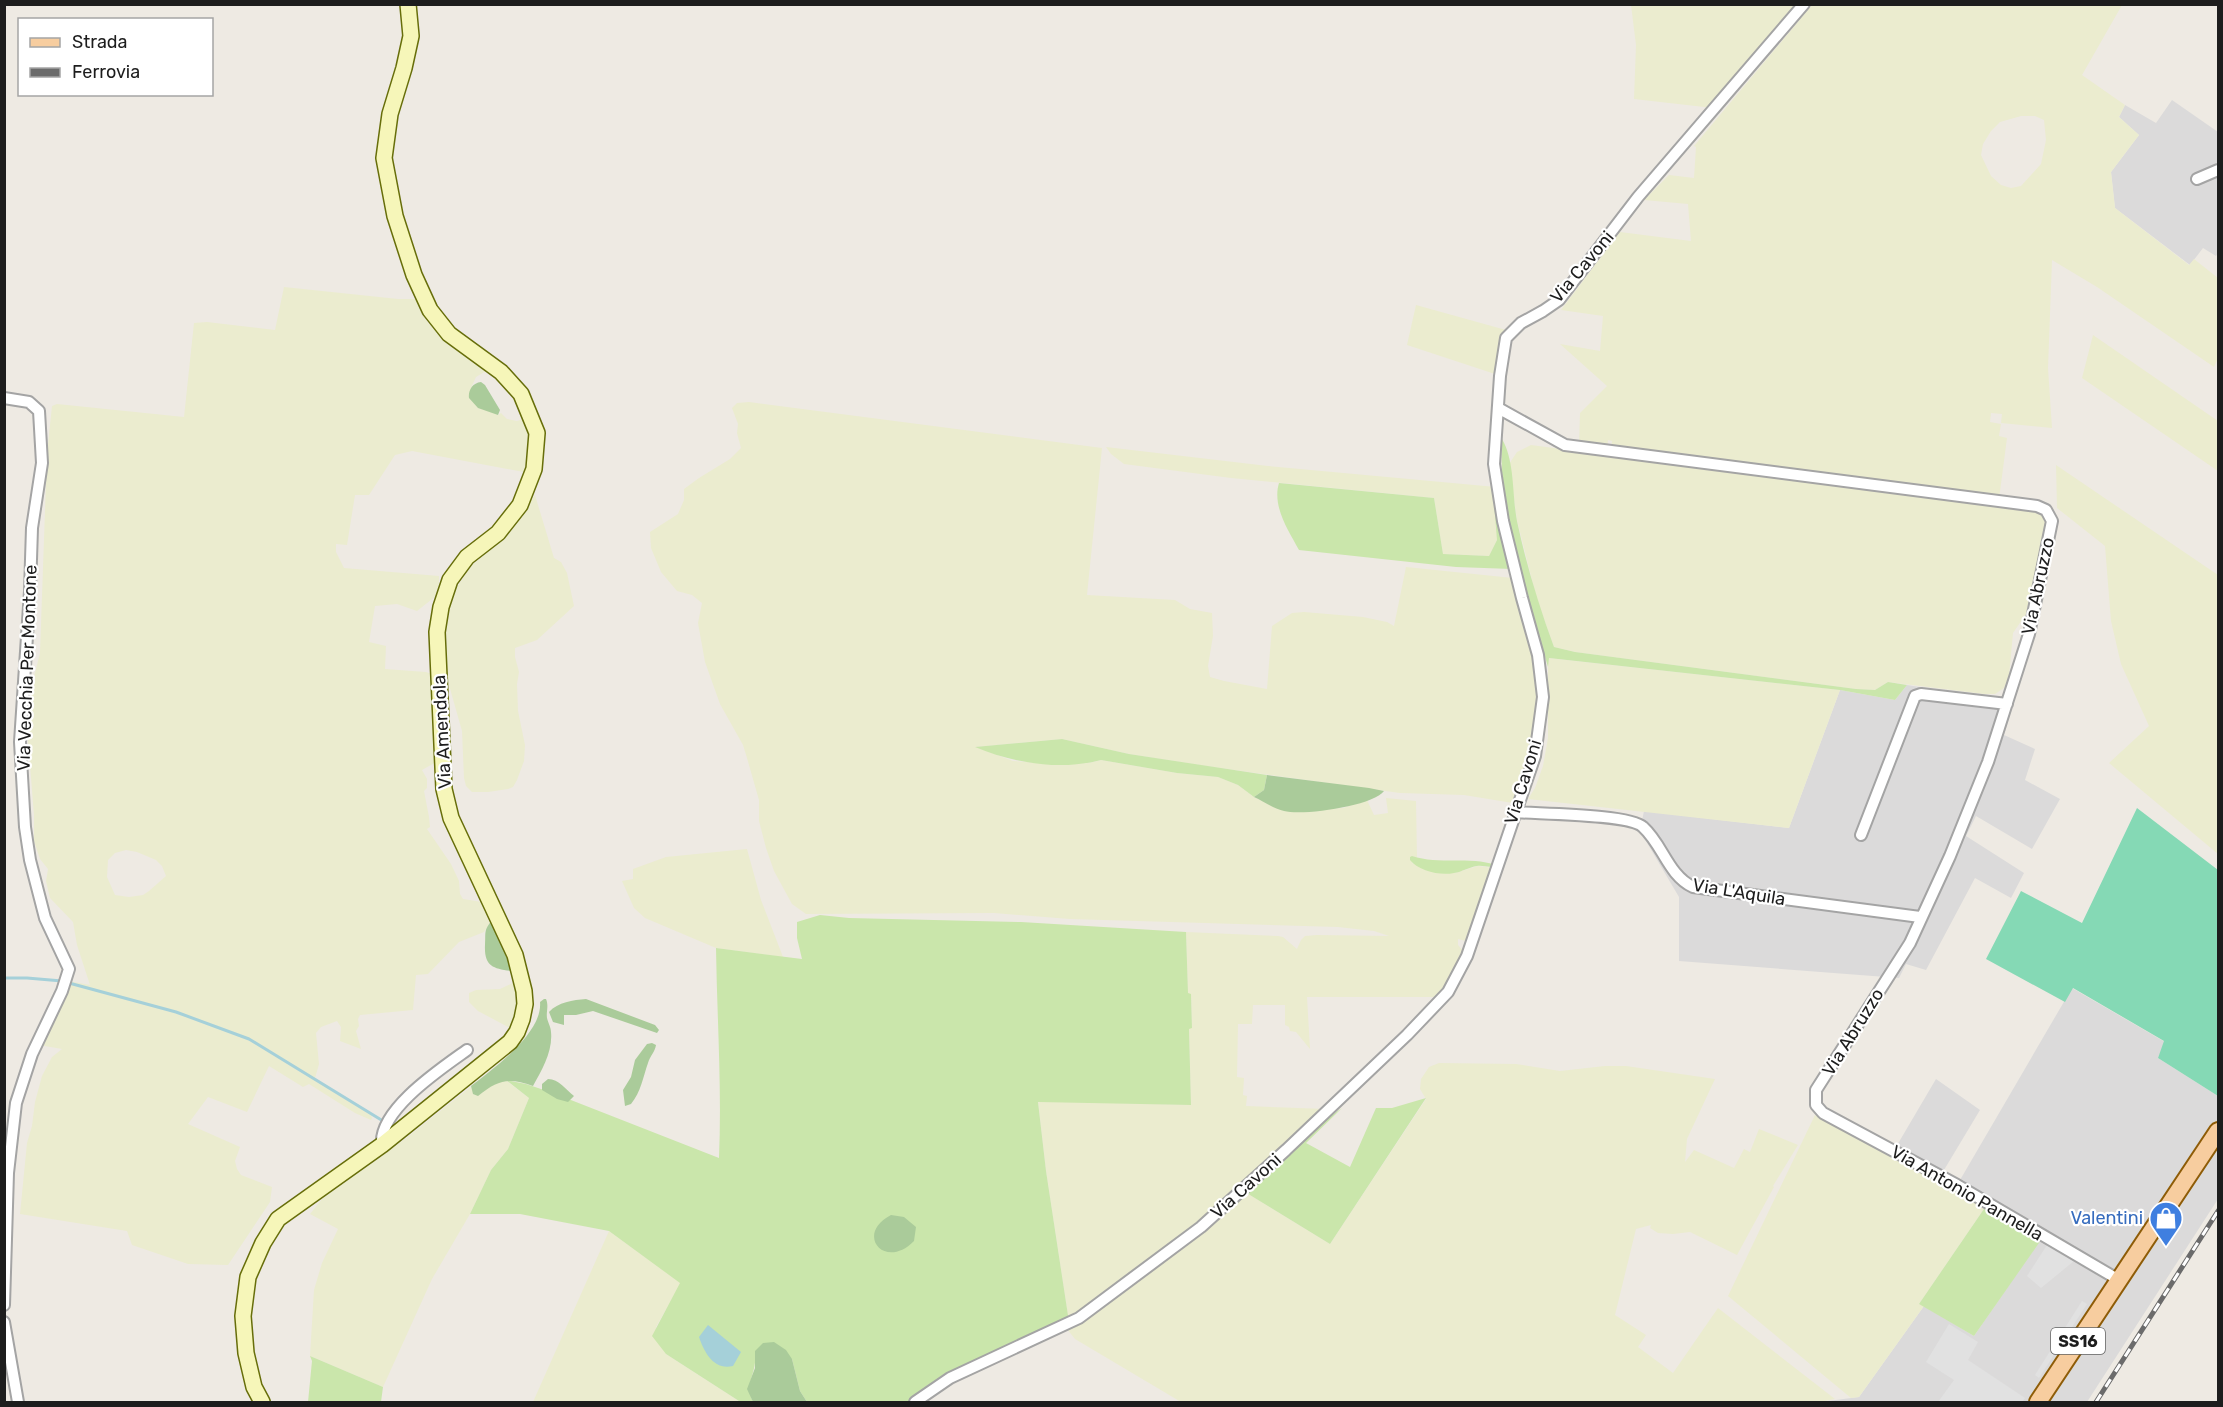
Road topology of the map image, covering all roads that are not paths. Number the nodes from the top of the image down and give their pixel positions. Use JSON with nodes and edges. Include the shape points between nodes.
{"nodes":[{"id":1,"x":408,"y":4,"type":"edge"},
{"id":2,"x":1804,"y":4,"type":"edge"},
{"id":3,"x":2218,"y":170,"type":"edge"},
{"id":4,"x":2197,"y":179,"type":"dead end"},
{"id":5,"x":4,"y":398,"type":"edge"},
{"id":6,"x":1498,"y":408,"type":"junction"},
{"id":7,"x":2007,"y":704,"type":"junction"},
{"id":8,"x":1515,"y":812,"type":"junction"},
{"id":9,"x":1861,"y":835,"type":"dead end"},
{"id":10,"x":1920,"y":917,"type":"junction"},
{"id":11,"x":467,"y":1050,"type":"dead end"},
{"id":12,"x":1816,"y":1105,"type":"joint"},
{"id":13,"x":2218,"y":1131,"type":"edge"},
{"id":14,"x":382,"y":1144,"type":"junction"},
{"id":15,"x":2119,"y":1280,"type":"junction"},
{"id":16,"x":4,"y":1305,"type":"edge"},
{"id":17,"x":4,"y":1322,"type":"edge"},
{"id":18,"x":18,"y":1402,"type":"edge"},
{"id":19,"x":262,"y":1402,"type":"edge"},
{"id":20,"x":915,"y":1402,"type":"edge"},
{"id":21,"x":2038,"y":1402,"type":"edge"}],
"edges":[{"from":1,"to":14,"type":"main road","name":"Via Amendola","via":[[411,36],[390,114],[384,158],[395,216],[430,310],[449,334],[501,372],[521,394],[537,433],[534,469],[520,505],[498,533],[467,557],[450,580],[436,632],[444,789],[451,818],[515,955],[525,1004],[510,1042]]},
{"from":2,"to":6,"type":"street","name":"Via Cavoni","via":[[1638,197],[1559,300],[1521,323],[1506,338]]},
{"from":3,"to":4,"type":"street"},
{"from":5,"to":16,"type":"street","name":"Via Vecchia Per Montone","via":[[29,402],[39,411],[42,463],[32,528],[20,742],[30,860],[45,918],[69,969],[32,1054],[16,1103],[8,1173]]},
{"from":6,"to":7,"type":"street","name":"Via Abruzzo","via":[[1565,445],[2046,510],[2052,521],[2029,634]]},
{"from":6,"to":8,"type":"street","name":"Via Cavoni","via":[[1494,464],[1506,532],[1538,655],[1543,697],[1535,756]]},
{"from":7,"to":9,"type":"street","via":[[1915,696]]},
{"from":7,"to":10,"type":"street","name":"Via Abruzzo","via":[[1950,856]]},
{"from":8,"to":10,"type":"street","name":"Via L'Aquila","via":[[1619,819],[1642,825],[1682,882],[1693,887]]},
{"from":8,"to":20,"type":"street","name":"Via Cavoni","via":[[1467,956],[1448,992],[1407,1035],[1224,1208],[1129,1281],[1079,1318],[950,1378]]},
{"from":10,"to":12,"type":"street","name":"Via Abruzzo","via":[[1910,943],[1816,1090]]},
{"from":11,"to":14,"type":"street","via":[[413,1092],[387,1123],[381,1135]]},
{"from":12,"to":15,"type":"street","name":"Via Antonio Pannella"},
{"from":13,"to":15,"type":"main road","number":"SS16"},
{"from":14,"to":19,"type":"main road","name":"Via Amendola","via":[[278,1219],[263,1243],[248,1277],[243,1316],[246,1353]]},
{"from":15,"to":21,"type":"main road","number":"SS16"},
{"from":17,"to":18,"type":"street"}]}
